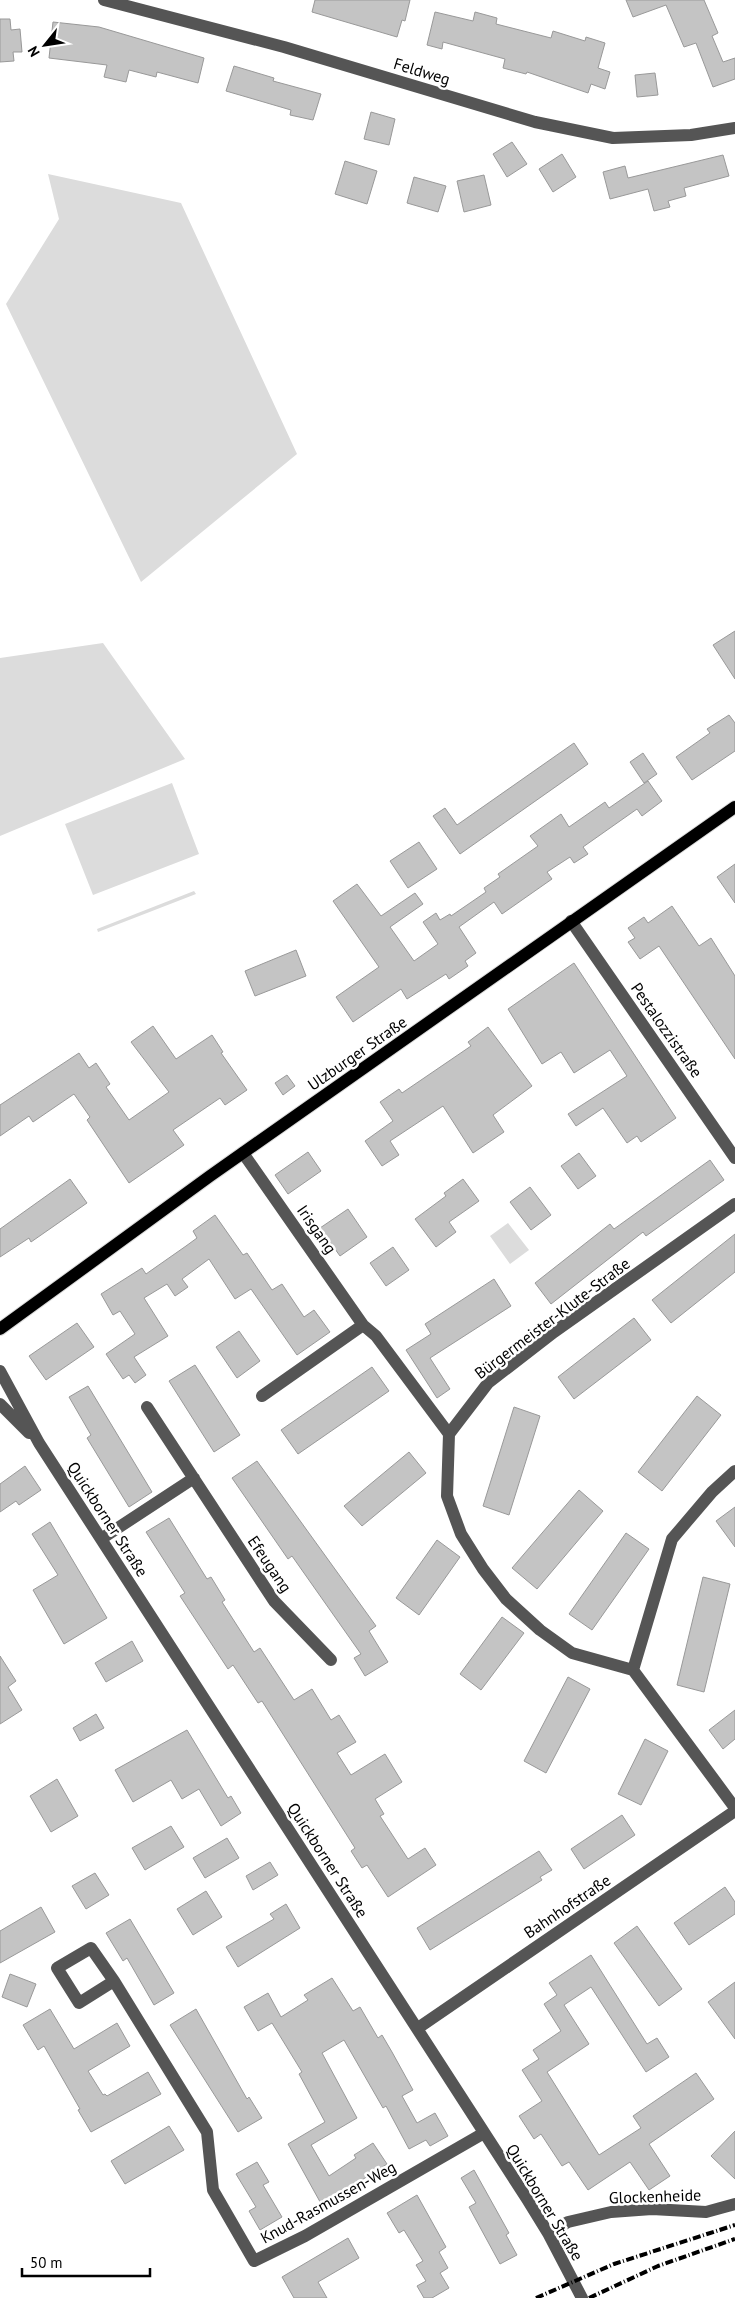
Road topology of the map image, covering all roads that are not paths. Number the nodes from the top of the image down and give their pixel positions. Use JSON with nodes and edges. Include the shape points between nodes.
{"nodes":[{"id":1,"x":104,"y":0,"type":"edge"},
{"id":2,"x":735,"y":128,"type":"edge"},
{"id":3,"x":735,"y":808,"type":"edge"},
{"id":4,"x":571,"y":921,"type":"junction"},
{"id":5,"x":243,"y":1153,"type":"junction"},
{"id":6,"x":735,"y":1158,"type":"edge"},
{"id":7,"x":735,"y":1204,"type":"edge"},
{"id":8,"x":363,"y":1325,"type":"junction"},
{"id":9,"x":0,"y":1328,"type":"edge"},
{"id":10,"x":0,"y":1371,"type":"edge"},
{"id":11,"x":262,"y":1396,"type":"dead end"},
{"id":12,"x":0,"y":1404,"type":"edge"},
{"id":13,"x":147,"y":1407,"type":"dead end"},
{"id":14,"x":448,"y":1434,"type":"junction"},
{"id":15,"x":39,"y":1443,"type":"junction"},
{"id":16,"x":735,"y":1471,"type":"edge"},
{"id":17,"x":194,"y":1478,"type":"junction"},
{"id":18,"x":101,"y":1539,"type":"junction"},
{"id":19,"x":331,"y":1660,"type":"dead end"},
{"id":20,"x":633,"y":1670,"type":"junction"},
{"id":21,"x":735,"y":1810,"type":"edge"},
{"id":22,"x":114,"y":1981,"type":"junction"},
{"id":23,"x":418,"y":2028,"type":"junction"},
{"id":24,"x":484,"y":2133,"type":"junction"},
{"id":25,"x":735,"y":2204,"type":"edge"},
{"id":26,"x":548,"y":2233,"type":"junction"},
{"id":27,"x":582,"y":2298,"type":"edge"}],
"edges":[{"from":1,"to":2,"type":"street","name":"Feldweg","via":[[284,47],[535,122],[613,138],[691,135]]},
{"from":3,"to":4,"type":"main road","name":"Ulzburger Straße"},
{"from":4,"to":5,"type":"main road","name":"Ulzburger Straße"},
{"from":4,"to":6,"type":"street","name":"Pestalozzistraße"},
{"from":5,"to":8,"type":"street","name":"Irisgang"},
{"from":5,"to":9,"type":"main road","name":"Ulzburger Straße"},
{"from":7,"to":14,"type":"street","name":"Bürgermeister-Klute-Straße","via":[[554,1332],[488,1383]]},
{"from":8,"to":11,"type":"street"},
{"from":8,"to":14,"type":"street","name":"Irisgang","via":[[376,1336]]},
{"from":10,"to":15,"type":"street","name":"Quickborner Straße"},
{"from":12,"to":15,"type":"street","name":"Quickborner Straße"},
{"from":13,"to":17,"type":"street","name":"Efeugang"},
{"from":14,"to":20,"type":"street","via":[[447,1496],[461,1534],[506,1599],[572,1653]]},
{"from":15,"to":18,"type":"street","name":"Quickborner Straße"},
{"from":16,"to":20,"type":"street","via":[[712,1492],[672,1539]]},
{"from":17,"to":18,"type":"street"},
{"from":17,"to":19,"type":"street","name":"Efeugang","via":[[274,1601]]},
{"from":18,"to":23,"type":"street","name":"Quickborner Straße"},
{"from":20,"to":21,"type":"street"},
{"from":21,"to":23,"type":"street","name":"Bahnhofstraße"},
{"from":22,"to":22,"type":"street","name":"Knud-Rasmussen-Weg","via":[[91,1948],[57,1968],[79,2003]]},
{"from":22,"to":24,"type":"street","name":"Knud-Rasmussen-Weg","via":[[207,2132],[213,2190],[254,2260],[305,2236]]},
{"from":23,"to":24,"type":"street","name":"Quickborner Straße"},
{"from":24,"to":26,"type":"street","name":"Quickborner Straße"},
{"from":25,"to":26,"type":"street","name":"Glockenheide","via":[[706,2212],[611,2212],[568,2222]]},
{"from":26,"to":27,"type":"street","name":"Quickborner Straße"}]}
